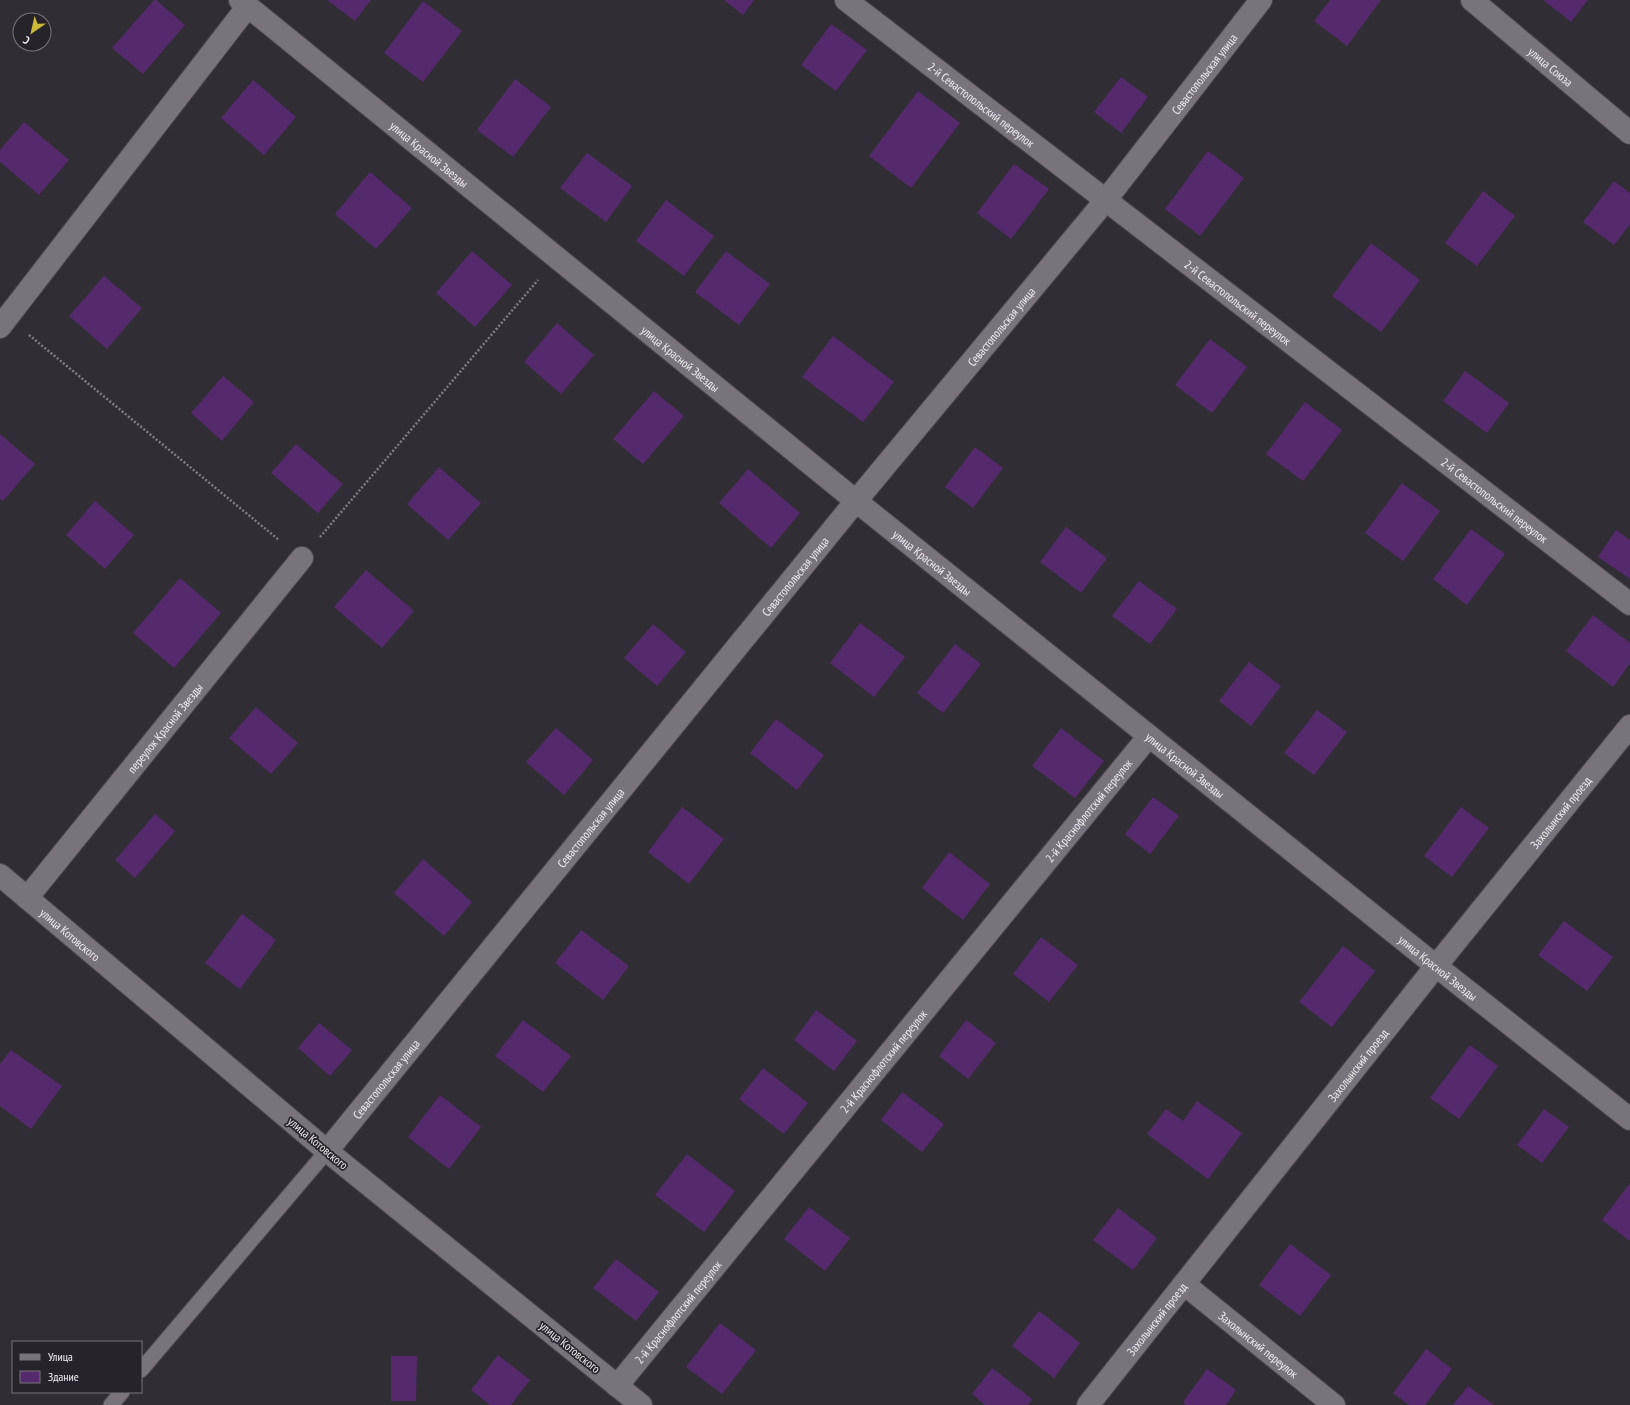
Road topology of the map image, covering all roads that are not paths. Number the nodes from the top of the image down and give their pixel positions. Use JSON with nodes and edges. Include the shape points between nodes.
{"nodes":[{"id":1,"x":846,"y":0,"type":"edge"},
{"id":2,"x":1261,"y":0,"type":"edge"},
{"id":3,"x":1472,"y":0,"type":"edge"},
{"id":4,"x":244,"y":3,"type":"edge"},
{"id":5,"x":1630,"y":133,"type":"edge"},
{"id":6,"x":1105,"y":201,"type":"junction"},
{"id":7,"x":4,"y":322,"type":"edge"},
{"id":8,"x":856,"y":501,"type":"junction"},
{"id":9,"x":302,"y":558,"type":"road end"},
{"id":10,"x":1630,"y":604,"type":"edge"},
{"id":11,"x":1630,"y":726,"type":"edge"},
{"id":12,"x":1149,"y":736,"type":"junction"},
{"id":13,"x":0,"y":875,"type":"edge"},
{"id":14,"x":27,"y":898,"type":"junction"},
{"id":15,"x":1436,"y":966,"type":"junction"},
{"id":16,"x":1630,"y":1119,"type":"edge"},
{"id":17,"x":327,"y":1151,"type":"junction"},
{"id":18,"x":1184,"y":1284,"type":"junction"},
{"id":19,"x":142,"y":1369,"type":"edge"},
{"id":20,"x":617,"y":1386,"type":"junction"},
{"id":21,"x":121,"y":1393,"type":"edge"},
{"id":22,"x":111,"y":1405,"type":"edge"},
{"id":23,"x":641,"y":1405,"type":"edge"},
{"id":24,"x":1088,"y":1405,"type":"edge"},
{"id":25,"x":1334,"y":1405,"type":"edge"}],
"edges":[{"from":1,"to":6,"type":"street","name":"2-й Севастопольский переулок"},
{"from":2,"to":6,"type":"street","name":"Севастопольская улица"},
{"from":3,"to":5,"type":"street","name":"улица Союза"},
{"from":4,"to":7,"type":"street"},
{"from":4,"to":8,"type":"street","name":"улица Красной Звезды"},
{"from":6,"to":8,"type":"street","name":"Севастопольская улица"},
{"from":6,"to":10,"type":"street","name":"2-й Севастопольский переулок"},
{"from":8,"to":12,"type":"street","name":"улица Красной Звезды"},
{"from":8,"to":17,"type":"street","name":"Севастопольская улица"},
{"from":9,"to":14,"type":"street","name":"переулок Красной Звезды"},
{"from":11,"to":15,"type":"street","name":"Захолынский проезд"},
{"from":12,"to":15,"type":"street","name":"улица Красной Звезды"},
{"from":12,"to":20,"type":"street","name":"2-й Краснофлотский переулок"},
{"from":13,"to":14,"type":"street","name":"улица Котовского"},
{"from":14,"to":17,"type":"street","name":"улица Котовского"},
{"from":15,"to":16,"type":"street","name":"улица Красной Звезды"},
{"from":15,"to":18,"type":"street","name":"Захолынский проезд"},
{"from":17,"to":19,"type":"lane"},
{"from":17,"to":20,"type":"street","name":"улица Котовского"},
{"from":18,"to":24,"type":"street","name":"Захолынский проезд"},
{"from":18,"to":25,"type":"street","name":"Захолынский переулок"},
{"from":20,"to":23,"type":"street","name":"улица Котовского"},
{"from":21,"to":22,"type":"lane"}]}
